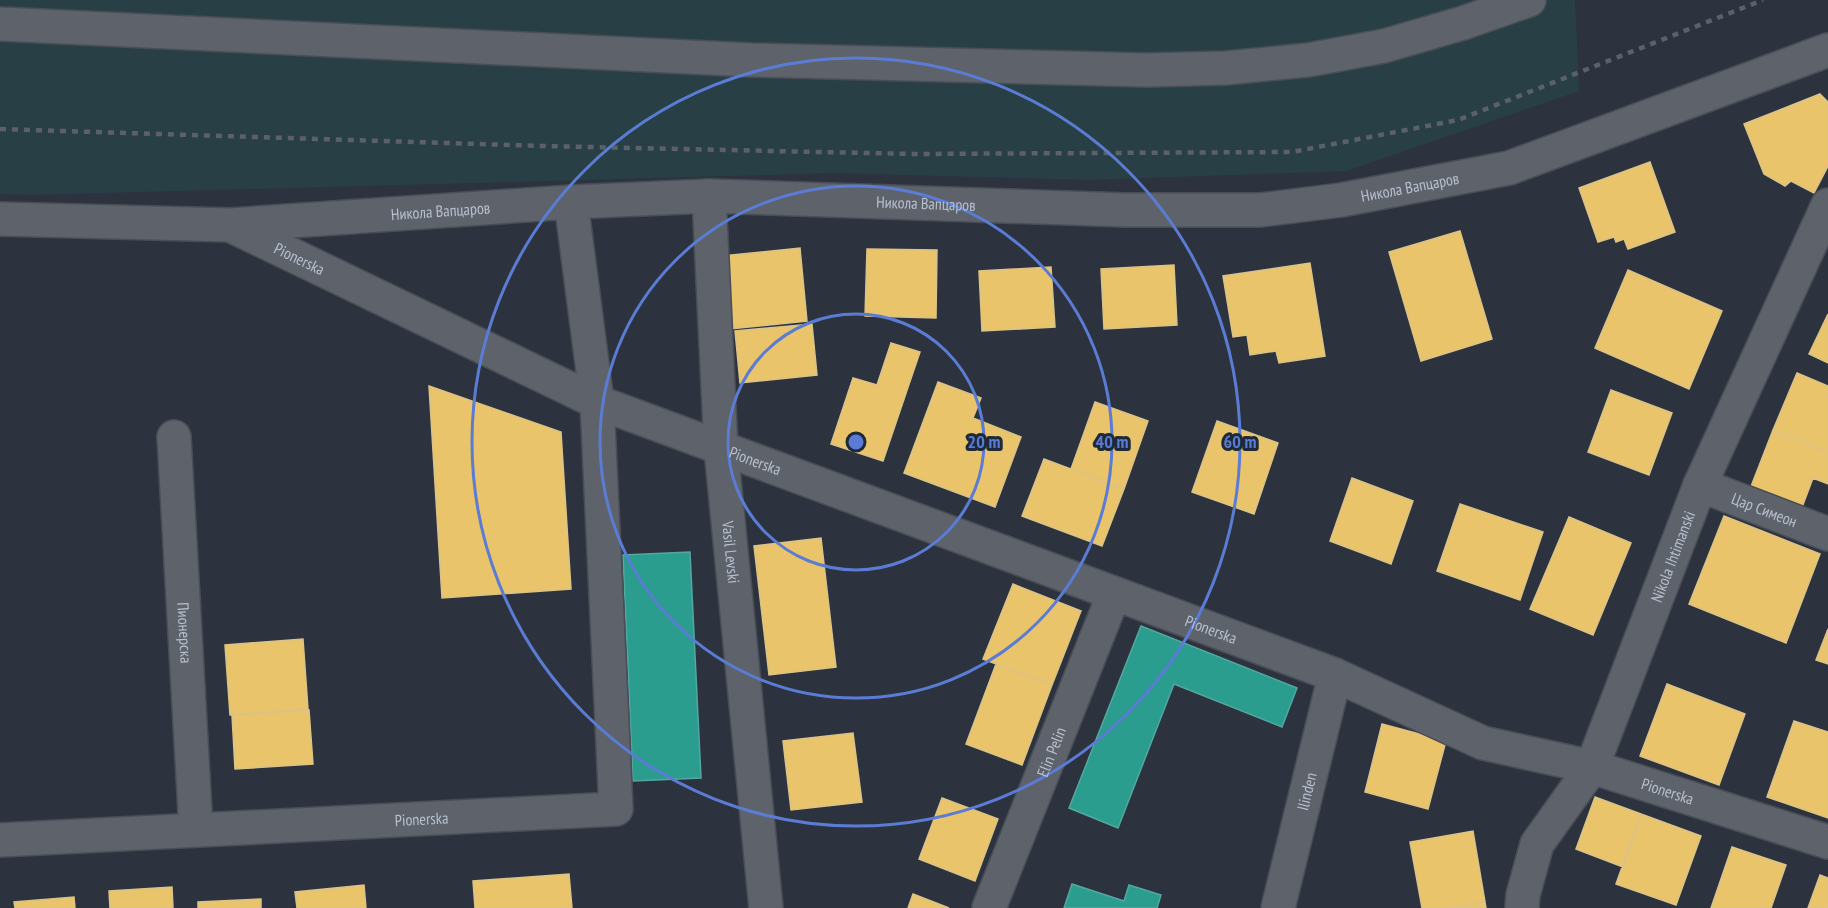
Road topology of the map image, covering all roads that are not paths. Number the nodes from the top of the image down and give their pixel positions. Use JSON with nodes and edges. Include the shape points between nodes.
{"nodes":[{"id":1,"x":1529,"y":0,"type":"edge"},
{"id":2,"x":0,"y":24,"type":"edge"},
{"id":3,"x":1828,"y":50,"type":"edge"},
{"id":4,"x":710,"y":196,"type":"junction"},
{"id":5,"x":571,"y":202,"type":"junction"},
{"id":6,"x":1828,"y":205,"type":"edge"},
{"id":7,"x":0,"y":219,"type":"edge"},
{"id":8,"x":230,"y":225,"type":"junction"},
{"id":9,"x":597,"y":402,"type":"junction"},
{"id":10,"x":174,"y":436,"type":"dead end"},
{"id":11,"x":721,"y":449,"type":"junction"},
{"id":12,"x":1701,"y":485,"type":"junction"},
{"id":13,"x":1828,"y":534,"type":"edge"},
{"id":14,"x":1114,"y":594,"type":"junction"},
{"id":15,"x":1335,"y":675,"type":"junction"},
{"id":16,"x":1592,"y":767,"type":"junction"},
{"id":17,"x":196,"y":830,"type":"junction"},
{"id":18,"x":0,"y":840,"type":"edge"},
{"id":19,"x":1828,"y":842,"type":"edge"},
{"id":20,"x":766,"y":908,"type":"edge"},
{"id":21,"x":989,"y":908,"type":"edge"},
{"id":22,"x":1278,"y":908,"type":"edge"},
{"id":23,"x":1522,"y":908,"type":"edge"}],
"edges":[{"from":1,"to":2,"type":"street","via":[[1374,48],[1250,66],[1158,70],[751,60]]},
{"from":3,"to":4,"type":"street","name":"Никола Вапцаров","via":[[1509,168],[1341,200],[1260,210],[1126,210]]},
{"from":4,"to":5,"type":"street","name":"Никола Вапцаров"},
{"from":4,"to":11,"type":"street","name":"Vasil Levski"},
{"from":5,"to":8,"type":"street","name":"Никола Вапцаров"},
{"from":5,"to":9,"type":"street","name":"Pionerska"},
{"from":6,"to":12,"type":"street","name":"Nikola Ihtimanski"},
{"from":7,"to":8,"type":"street","name":"Никола Вапцаров"},
{"from":8,"to":9,"type":"street","name":"Pionerska"},
{"from":9,"to":11,"type":"street","name":"Pionerska"},
{"from":9,"to":17,"type":"street","name":"Pionerska","via":[[616,809]]},
{"from":10,"to":17,"type":"street","name":"Пионерска"},
{"from":11,"to":14,"type":"street","name":"Pionerska"},
{"from":11,"to":20,"type":"street","name":"Vasil Levski"},
{"from":12,"to":13,"type":"street","name":"Цар Симеон"},
{"from":12,"to":16,"type":"street","name":"Nikola Ihtimanski"},
{"from":14,"to":15,"type":"street","name":"Pionerska"},
{"from":14,"to":21,"type":"street","name":"Elin Pelin"},
{"from":15,"to":16,"type":"street","name":"Pionerska","via":[[1483,743]]},
{"from":15,"to":22,"type":"street","name":"Ilinden"},
{"from":16,"to":19,"type":"street","name":"Pionerska"},
{"from":16,"to":23,"type":"street","name":"Nikola Ihtimanski","via":[[1537,843]]},
{"from":17,"to":18,"type":"street","name":"Pionerska"}]}
